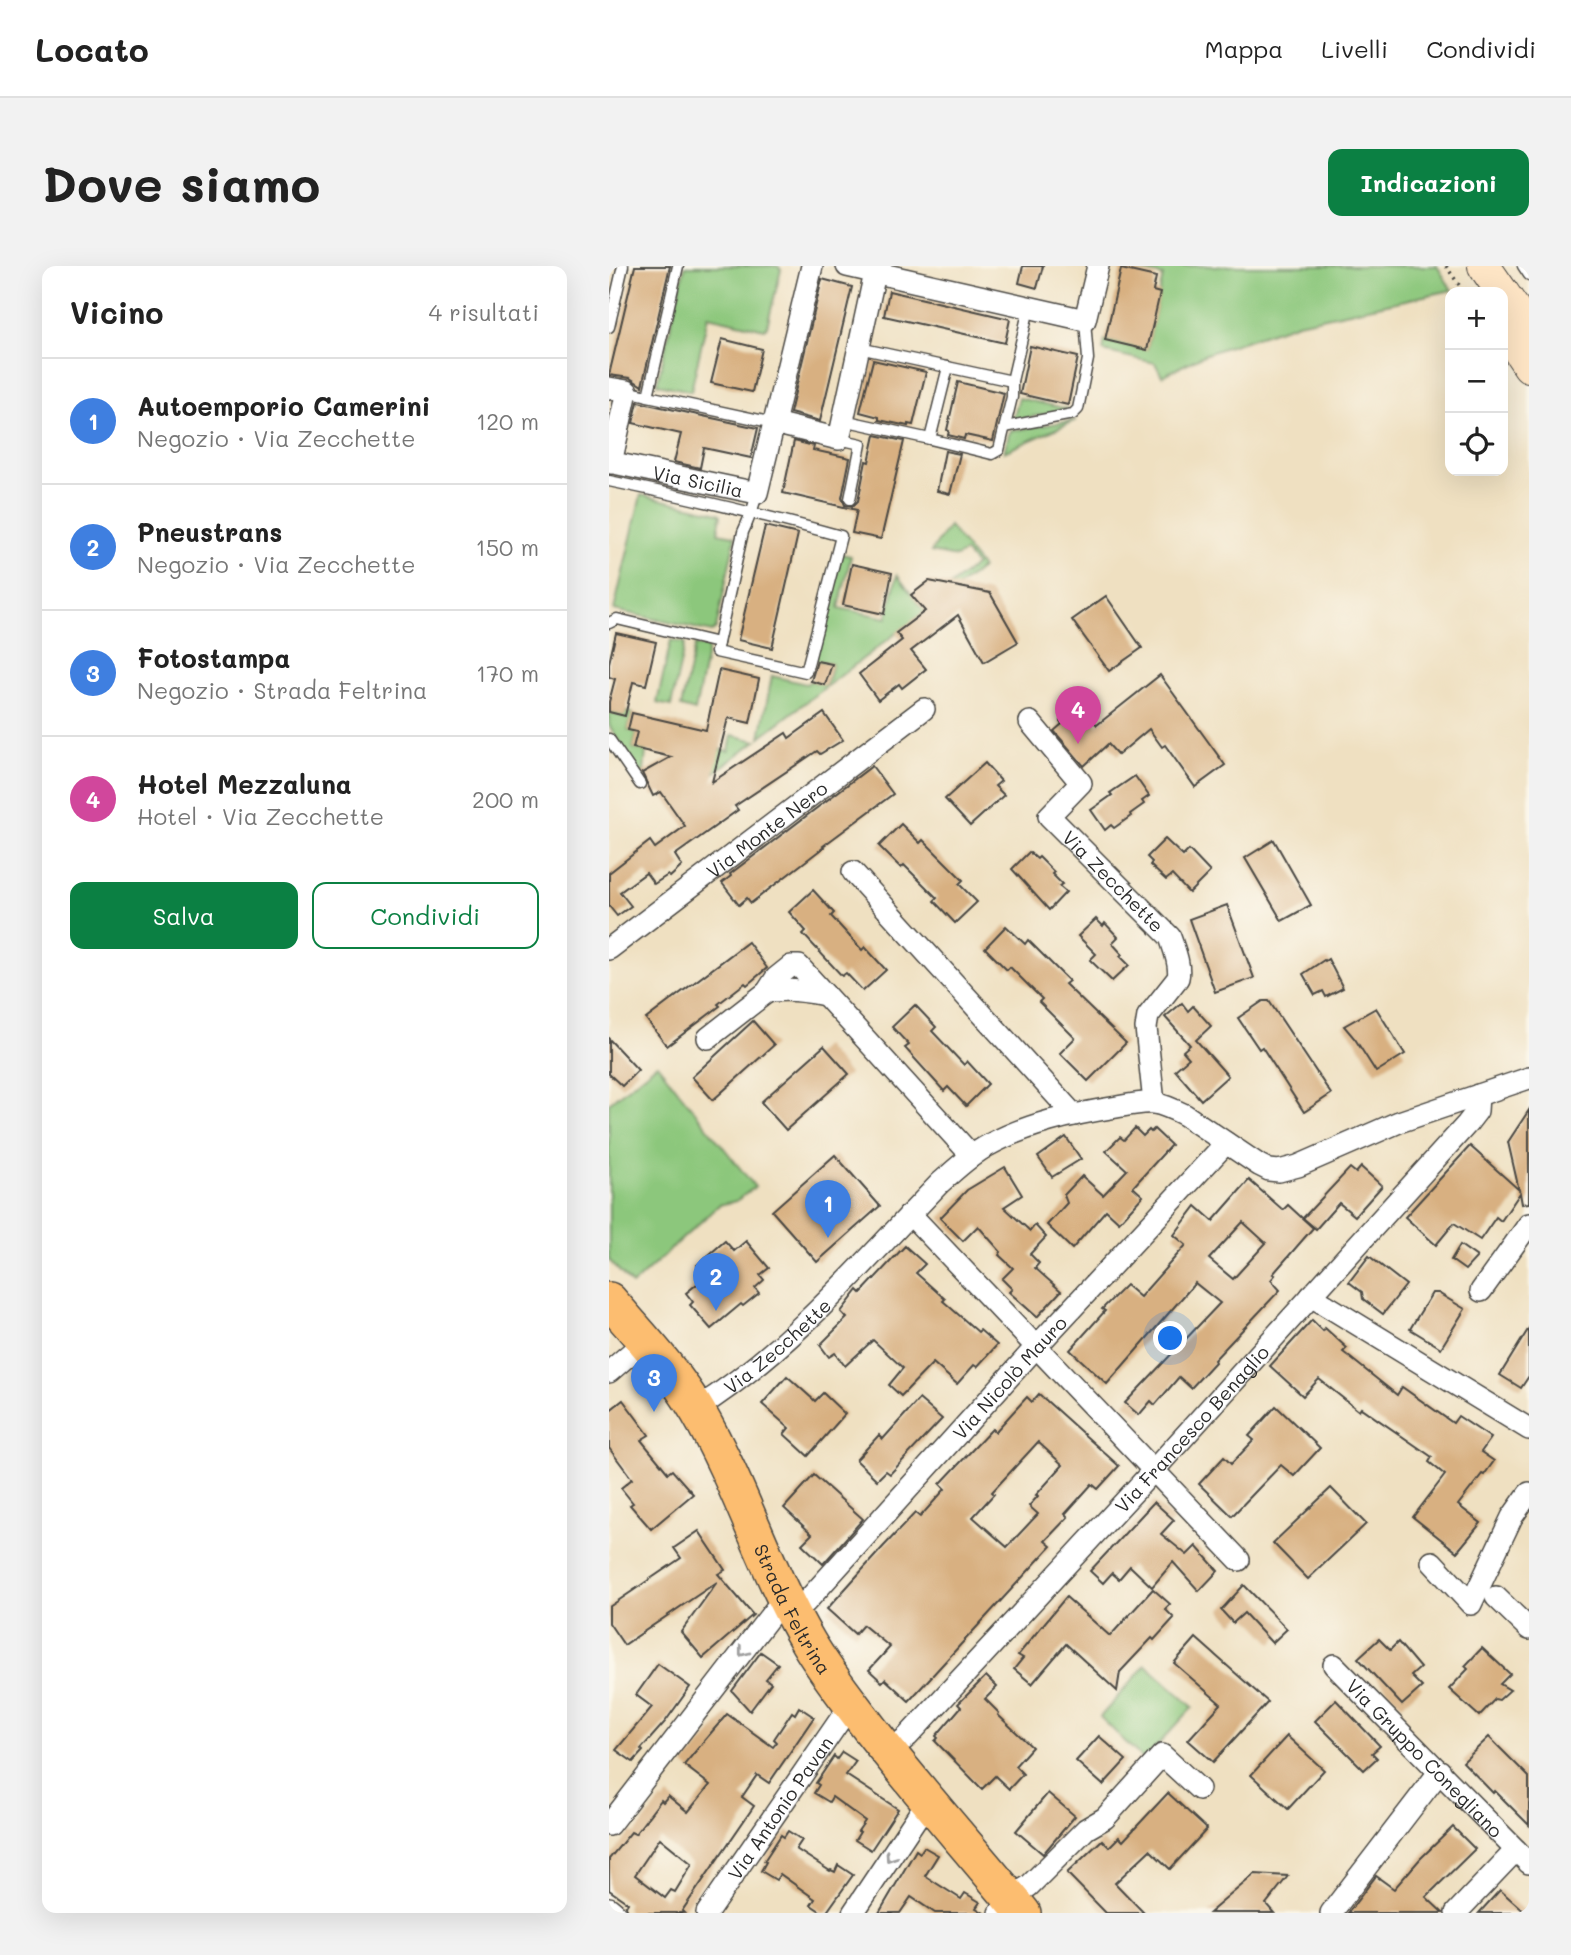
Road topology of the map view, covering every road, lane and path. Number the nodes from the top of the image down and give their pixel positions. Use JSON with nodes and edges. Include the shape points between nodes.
{"nodes":[{"id":1,"x":623,"y":266,"type":"edge"},
{"id":2,"x":678,"y":266,"type":"edge"},
{"id":3,"x":812,"y":266,"type":"edge"},
{"id":4,"x":847,"y":266,"type":"edge"},
{"id":5,"x":1098,"y":266,"type":"edge"},
{"id":6,"x":1446,"y":266,"type":"edge"},
{"id":7,"x":1461,"y":266,"type":"edge"},
{"id":8,"x":1484,"y":266,"type":"edge"},
{"id":9,"x":1523,"y":266,"type":"edge"},
{"id":10,"x":876,"y":273,"type":"junction"},
{"id":11,"x":908,"y":273,"type":"edge"},
{"id":12,"x":1529,"y":275,"type":"edge"},
{"id":13,"x":1461,"y":287,"type":"edge"},
{"id":14,"x":1476,"y":287,"type":"edge"},
{"id":15,"x":1499,"y":287,"type":"edge"},
{"id":16,"x":1508,"y":300,"type":"edge"},
{"id":17,"x":1029,"y":308,"type":"junction"},
{"id":18,"x":1085,"y":320,"type":"junction"},
{"id":19,"x":609,"y":327,"type":"edge"},
{"id":20,"x":1529,"y":331,"type":"edge"},
{"id":21,"x":1508,"y":334,"type":"edge"},
{"id":22,"x":859,"y":348,"type":"junction"},
{"id":23,"x":1529,"y":366,"type":"edge"},
{"id":24,"x":948,"y":367,"type":"junction"},
{"id":25,"x":1012,"y":381,"type":"junction"},
{"id":26,"x":618,"y":390,"type":"edge"},
{"id":27,"x":648,"y":396,"type":"junction"},
{"id":28,"x":774,"y":423,"type":"junction"},
{"id":29,"x":1005,"y":427,"type":"junction"},
{"id":30,"x":841,"y":429,"type":"junction"},
{"id":31,"x":930,"y":439,"type":"junction"},
{"id":32,"x":610,"y":469,"type":"edge"},
{"id":33,"x":850,"y":499,"type":"dead end"},
{"id":34,"x":754,"y":503,"type":"junction"},
{"id":35,"x":609,"y":623,"type":"edge"},
{"id":36,"x":718,"y":643,"type":"junction"},
{"id":37,"x":923,"y":709,"type":"dead end"},
{"id":38,"x":1030,"y":722,"type":"dead end"},
{"id":39,"x":609,"y":739,"type":"edge"},
{"id":40,"x":640,"y":784,"type":"dead end"},
{"id":41,"x":853,"y":872,"type":"dead end"},
{"id":42,"x":609,"y":948,"type":"edge"},
{"id":43,"x":708,"y":1038,"type":"dead end"},
{"id":44,"x":1529,"y":1078,"type":"edge"},
{"id":45,"x":1478,"y":1095,"type":"junction"},
{"id":46,"x":1154,"y":1103,"type":"junction"},
{"id":47,"x":1074,"y":1115,"type":"junction"},
{"id":48,"x":1226,"y":1143,"type":"junction"},
{"id":49,"x":972,"y":1156,"type":"junction"},
{"id":50,"x":910,"y":1214,"type":"junction"},
{"id":51,"x":1529,"y":1224,"type":"edge"},
{"id":52,"x":1481,"y":1291,"type":"dead end"},
{"id":53,"x":1311,"y":1296,"type":"junction"},
{"id":54,"x":609,"y":1300,"type":"edge"},
{"id":55,"x":645,"y":1341,"type":"junction"},
{"id":56,"x":1036,"y":1348,"type":"junction"},
{"id":57,"x":609,"y":1372,"type":"edge"},
{"id":58,"x":696,"y":1409,"type":"junction"},
{"id":59,"x":1529,"y":1429,"type":"edge"},
{"id":60,"x":1153,"y":1471,"type":"junction"},
{"id":61,"x":1529,"y":1493,"type":"edge"},
{"id":62,"x":1240,"y":1560,"type":"dead end"},
{"id":63,"x":1431,"y":1562,"type":"dead end"},
{"id":64,"x":1496,"y":1597,"type":"dead end"},
{"id":65,"x":789,"y":1606,"type":"junction"},
{"id":66,"x":1529,"y":1629,"type":"edge"},
{"id":67,"x":1334,"y":1665,"type":"dead end"},
{"id":68,"x":851,"y":1704,"type":"junction"},
{"id":69,"x":889,"y":1752,"type":"junction"},
{"id":70,"x":1440,"y":1771,"type":"junction"},
{"id":71,"x":1199,"y":1789,"type":"dead end"},
{"id":72,"x":927,"y":1802,"type":"junction"},
{"id":73,"x":609,"y":1825,"type":"edge"},
{"id":74,"x":1523,"y":1856,"type":"edge"},
{"id":75,"x":609,"y":1908,"type":"edge"},
{"id":76,"x":1011,"y":1908,"type":"edge"},
{"id":77,"x":615,"y":1913,"type":"edge"},
{"id":78,"x":707,"y":1913,"type":"edge"},
{"id":79,"x":853,"y":1913,"type":"edge"},
{"id":80,"x":1331,"y":1913,"type":"edge"},
{"id":81,"x":1456,"y":1913,"type":"edge"}],
"edges":[{"from":1,"to":19,"type":"lane"},
{"from":2,"to":27,"type":"lane"},
{"from":3,"to":28,"type":"street","name":"Via Sicilia"},
{"from":4,"to":10,"type":"street"},
{"from":5,"to":18,"type":"street"},
{"from":6,"to":13,"type":"path"},
{"from":7,"to":14,"type":"main road"},
{"from":8,"to":15,"type":"main road"},
{"from":9,"to":12,"type":"lane"},
{"from":10,"to":11,"type":"street"},
{"from":10,"to":22,"type":"street"},
{"from":11,"to":17,"type":"street"},
{"from":16,"to":20,"type":"main road"},
{"from":17,"to":18,"type":"street"},
{"from":17,"to":25,"type":"lane"},
{"from":18,"to":29,"type":"lane","via":[[1088,359],[1078,409],[1073,414]]},
{"from":21,"to":23,"type":"main road"},
{"from":22,"to":24,"type":"lane"},
{"from":22,"to":30,"type":"street"},
{"from":24,"to":25,"type":"lane"},
{"from":24,"to":31,"type":"lane"},
{"from":25,"to":29,"type":"lane"},
{"from":26,"to":27,"type":"lane","name":"Via Sicilia"},
{"from":26,"to":32,"type":"street","name":"Via Sicilia"},
{"from":27,"to":28,"type":"lane","name":"Via Sicilia"},
{"from":28,"to":30,"type":"street"},
{"from":28,"to":34,"type":"street","name":"Via Sicilia"},
{"from":29,"to":31,"type":"lane","via":[[999,450],[992,454]]},
{"from":30,"to":31,"type":"lane"},
{"from":30,"to":33,"type":"lane","via":[[861,444]]},
{"from":32,"to":34,"type":"street","name":"Via Sicilia"},
{"from":34,"to":36,"type":"lane"},
{"from":34,"to":36,"type":"lane","via":[[841,536],[806,672],[716,652]]},
{"from":35,"to":36,"type":"lane","via":[[617,619]]},
{"from":37,"to":42,"type":"street","name":"Via Monte Nero"},
{"from":38,"to":46,"type":"street","name":"Via Zecchette","via":[[1081,783],[1049,816],[1173,945],[1178,978],[1148,1016],[1146,1028]]},
{"from":39,"to":40,"type":"lane"},
{"from":41,"to":47,"type":"street"},
{"from":43,"to":49,"type":"street","via":[[767,992],[791,966],[799,966]]},
{"from":44,"to":45,"type":"street","name":"Via Zecchette"},
{"from":45,"to":48,"type":"street","name":"Via Zecchette","via":[[1399,1122],[1288,1169],[1259,1166]]},
{"from":45,"to":53,"type":"street","name":"Via Francesco Benaglio","via":[[1477,1111],[1467,1124]]},
{"from":46,"to":47,"type":"street","name":"Via Zecchette"},
{"from":46,"to":48,"type":"street","name":"Via Zecchette","via":[[1178,1112]]},
{"from":47,"to":49,"type":"street","name":"Via Zecchette","via":[[1018,1132]]},
{"from":48,"to":56,"type":"street","name":"Via Nicolò Mauro"},
{"from":49,"to":50,"type":"street","name":"Via Zecchette"},
{"from":50,"to":56,"type":"street"},
{"from":50,"to":58,"type":"street","name":"Via Zecchette","via":[[793,1335]]},
{"from":51,"to":52,"type":"street"},
{"from":53,"to":59,"type":"street"},
{"from":53,"to":60,"type":"street","name":"Via Francesco Benaglio"},
{"from":54,"to":55,"type":"main road","name":"Strada Feltrina"},
{"from":55,"to":57,"type":"street"},
{"from":55,"to":58,"type":"main road","name":"Strada Feltrina"},
{"from":56,"to":60,"type":"street"},
{"from":56,"to":65,"type":"street","name":"Via Nicolò Mauro","via":[[806,1602]]},
{"from":58,"to":65,"type":"main road","name":"Strada Feltrina"},
{"from":60,"to":62,"type":"street"},
{"from":60,"to":69,"type":"street","name":"Via Francesco Benaglio"},
{"from":61,"to":63,"type":"street","via":[[1512,1517],[1471,1604]]},
{"from":64,"to":66,"type":"street"},
{"from":65,"to":68,"type":"main road","name":"Strada Feltrina","via":[[827,1673]]},
{"from":65,"to":73,"type":"street","name":"Via Nicolò Mauro","one_way":true},
{"from":67,"to":70,"type":"street","name":"Via Gruppo Conegliano"},
{"from":68,"to":69,"type":"main road","name":"Strada Feltrina"},
{"from":68,"to":78,"type":"street","name":"Via Antonio Pavan"},
{"from":69,"to":72,"type":"main road","name":"Strada Feltrina"},
{"from":70,"to":74,"type":"street","name":"Via Gruppo Conegliano"},
{"from":70,"to":80,"type":"street"},
{"from":71,"to":76,"type":"street","name":"Strada Feltrina","via":[[1162,1755],[1105,1818],[1086,1829]]},
{"from":72,"to":76,"type":"main road","name":"Strada Feltrina"},
{"from":72,"to":79,"type":"street","one_way":true},
{"from":74,"to":81,"type":"street","name":"Via Gruppo Conegliano"},
{"from":75,"to":77,"type":"street"}]}
